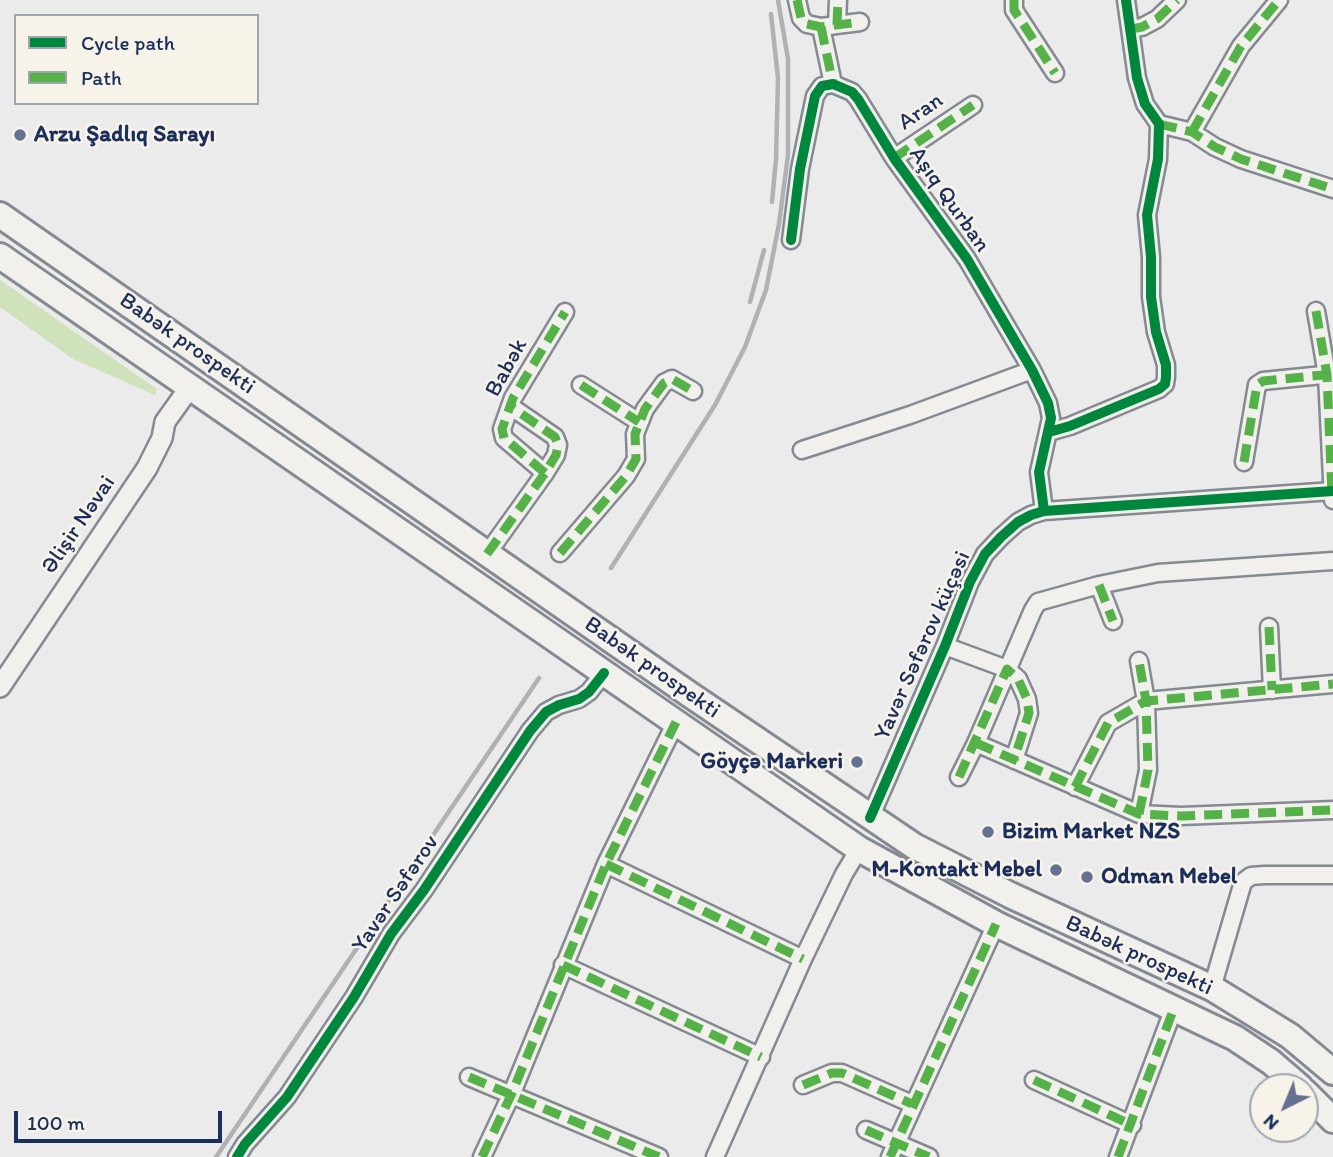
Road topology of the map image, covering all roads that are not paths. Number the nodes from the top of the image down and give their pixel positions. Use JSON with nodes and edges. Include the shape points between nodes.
{"nodes":[{"id":1,"x":797,"y":0,"type":"edge"},
{"id":2,"x":838,"y":0,"type":"edge"},
{"id":3,"x":1014,"y":0,"type":"edge"},
{"id":4,"x":1126,"y":0,"type":"edge"},
{"id":5,"x":1177,"y":0,"type":"edge"},
{"id":6,"x":1279,"y":0,"type":"edge"},
{"id":7,"x":860,"y":22,"type":"dead end"},
{"id":8,"x":829,"y":26,"type":"junction"},
{"id":9,"x":1131,"y":29,"type":"junction"},
{"id":10,"x":1055,"y":73,"type":"dead end"},
{"id":11,"x":833,"y":84,"type":"junction"},
{"id":12,"x":973,"y":105,"type":"dead end"},
{"id":13,"x":1158,"y":124,"type":"junction"},
{"id":14,"x":1192,"y":132,"type":"junction"},
{"id":15,"x":894,"y":158,"type":"junction"},
{"id":16,"x":1333,"y":189,"type":"edge"},
{"id":17,"x":0,"y":215,"type":"edge"},
{"id":18,"x":791,"y":240,"type":"dead end"},
{"id":19,"x":0,"y":256,"type":"edge"},
{"id":20,"x":1316,"y":311,"type":"dead end"},
{"id":21,"x":565,"y":312,"type":"dead end"},
{"id":22,"x":1032,"y":370,"type":"junction"},
{"id":23,"x":1330,"y":374,"type":"edge"},
{"id":24,"x":582,"y":385,"type":"dead end"},
{"id":25,"x":190,"y":387,"type":"junction"},
{"id":26,"x":693,"y":391,"type":"dead end"},
{"id":27,"x":510,"y":406,"type":"junction"},
{"id":28,"x":639,"y":422,"type":"junction"},
{"id":29,"x":1331,"y":428,"type":"edge"},
{"id":30,"x":1049,"y":432,"type":"junction"},
{"id":31,"x":802,"y":450,"type":"dead end"},
{"id":32,"x":1244,"y":462,"type":"dead end"},
{"id":33,"x":545,"y":472,"type":"junction"},
{"id":34,"x":1333,"y":495,"type":"edge"},
{"id":35,"x":1044,"y":511,"type":"junction"},
{"id":36,"x":560,"y":553,"type":"dead end"},
{"id":37,"x":487,"y":554,"type":"junction"},
{"id":38,"x":1333,"y":561,"type":"edge"},
{"id":39,"x":1099,"y":585,"type":"junction"},
{"id":40,"x":1113,"y":621,"type":"dead end"},
{"id":41,"x":1269,"y":627,"type":"dead end"},
{"id":42,"x":945,"y":646,"type":"junction"},
{"id":43,"x":1139,"y":661,"type":"dead end"},
{"id":44,"x":1007,"y":669,"type":"junction"},
{"id":45,"x":604,"y":673,"type":"junction"},
{"id":46,"x":1333,"y":684,"type":"edge"},
{"id":47,"x":0,"y":687,"type":"edge"},
{"id":48,"x":1272,"y":690,"type":"junction"},
{"id":49,"x":1146,"y":701,"type":"junction"},
{"id":50,"x":676,"y":722,"type":"junction"},
{"id":51,"x":976,"y":743,"type":"junction"},
{"id":52,"x":1014,"y":760,"type":"junction"},
{"id":53,"x":958,"y":777,"type":"dead end"},
{"id":54,"x":1075,"y":787,"type":"junction"},
{"id":55,"x":1333,"y":810,"type":"edge"},
{"id":56,"x":1139,"y":814,"type":"junction"},
{"id":57,"x":870,"y":818,"type":"junction"},
{"id":58,"x":859,"y":849,"type":"junction"},
{"id":59,"x":606,"y":864,"type":"junction"},
{"id":60,"x":1333,"y":875,"type":"edge"},
{"id":61,"x":996,"y":924,"type":"junction"},
{"id":62,"x":803,"y":959,"type":"junction"},
{"id":63,"x":563,"y":965,"type":"junction"},
{"id":64,"x":1212,"y":988,"type":"junction"},
{"id":65,"x":1174,"y":1008,"type":"junction"},
{"id":66,"x":761,"y":1057,"type":"junction"},
{"id":67,"x":1333,"y":1072,"type":"edge"},
{"id":68,"x":1284,"y":1073,"type":"edge"},
{"id":69,"x":469,"y":1077,"type":"dead end"},
{"id":70,"x":1034,"y":1080,"type":"dead end"},
{"id":71,"x":803,"y":1085,"type":"dead end"},
{"id":72,"x":512,"y":1093,"type":"junction"},
{"id":73,"x":912,"y":1104,"type":"junction"},
{"id":74,"x":1319,"y":1106,"type":"edge"},
{"id":75,"x":1333,"y":1120,"type":"edge"},
{"id":76,"x":1132,"y":1125,"type":"junction"},
{"id":77,"x":866,"y":1130,"type":"dead end"},
{"id":78,"x":893,"y":1150,"type":"edge"},
{"id":79,"x":237,"y":1157,"type":"edge"},
{"id":80,"x":482,"y":1157,"type":"edge"},
{"id":81,"x":659,"y":1157,"type":"edge"},
{"id":82,"x":715,"y":1157,"type":"edge"},
{"id":83,"x":929,"y":1157,"type":"edge"},
{"id":84,"x":1118,"y":1157,"type":"edge"}],
"edges":[{"from":1,"to":8,"type":"street","via":[[800,18],[807,24]]},
{"from":2,"to":8,"type":"street"},
{"from":3,"to":10,"type":"street","via":[[1014,10]]},
{"from":4,"to":9,"type":"street"},
{"from":5,"to":9,"type":"street","via":[[1157,19]]},
{"from":6,"to":14,"type":"street","via":[[1241,46]]},
{"from":7,"to":8,"type":"street"},
{"from":8,"to":11,"type":"street"},
{"from":9,"to":13,"type":"street","via":[[1137,78],[1145,104]]},
{"from":11,"to":15,"type":"street","name":"Aşıq Qurban","via":[[858,99]]},
{"from":11,"to":18,"type":"street","via":[[822,86],[815,96]]},
{"from":12,"to":15,"type":"street","name":"Aran"},
{"from":13,"to":14,"type":"street"},
{"from":13,"to":30,"type":"street","via":[[1158,159],[1147,215],[1151,297],[1166,365],[1165,384]]},
{"from":14,"to":16,"type":"street","via":[[1241,159]]},
{"from":15,"to":22,"type":"street","name":"Aşıq Qurban","via":[[967,259]]},
{"from":17,"to":37,"type":"main road","name":"Babək prospekti"},
{"from":19,"to":25,"type":"main road","name":"Babək prospekti"},
{"from":20,"to":23,"type":"street"},
{"from":21,"to":27,"type":"street","name":"Babək"},
{"from":22,"to":30,"type":"street","name":"Aşıq Qurban","via":[[1048,403]]},
{"from":22,"to":31,"type":"street"},
{"from":23,"to":29,"type":"street"},
{"from":23,"to":32,"type":"street","via":[[1257,385]]},
{"from":24,"to":28,"type":"street"},
{"from":25,"to":45,"type":"main road","name":"Babək prospekti"},
{"from":25,"to":47,"type":"street","name":"Əlişir Nəvai","via":[[165,422],[147,468]]},
{"from":26,"to":28,"type":"street","via":[[672,379],[664,383]]},
{"from":27,"to":33,"type":"street","name":"Babək","via":[[502,429],[505,438]]},
{"from":27,"to":33,"type":"street","via":[[555,437],[556,455]]},
{"from":28,"to":36,"type":"street","via":[[636,459],[626,476]]},
{"from":29,"to":34,"type":"street"},
{"from":30,"to":35,"type":"street","name":"Aşıq Qurban","via":[[1039,472]]},
{"from":33,"to":37,"type":"street"},
{"from":34,"to":35,"type":"street","name":"Yavər Səfərov küçəsi"},
{"from":35,"to":42,"type":"street","name":"Yavər Səfərov küçəsi","via":[[1018,522],[985,554]]},
{"from":37,"to":57,"type":"main road","name":"Babək prospekti"},
{"from":38,"to":39,"type":"street","via":[[1158,572]]},
{"from":39,"to":40,"type":"street"},
{"from":39,"to":44,"type":"street","via":[[1038,602]]},
{"from":41,"to":48,"type":"street"},
{"from":42,"to":44,"type":"street"},
{"from":42,"to":57,"type":"street","name":"Yavər Səfərov küçəsi"},
{"from":43,"to":49,"type":"street"},
{"from":44,"to":51,"type":"street"},
{"from":44,"to":52,"type":"street","via":[[1018,678],[1029,713]]},
{"from":45,"to":50,"type":"main road","name":"Babək prospekti"},
{"from":45,"to":79,"type":"street","name":"Yavər Səfərov","via":[[589,692],[547,712],[530,731],[391,934],[287,1097]]},
{"from":46,"to":48,"type":"street"},
{"from":48,"to":49,"type":"street"},
{"from":49,"to":54,"type":"street","via":[[1108,723]]},
{"from":49,"to":56,"type":"street","via":[[1148,770]]},
{"from":50,"to":58,"type":"main road","name":"Babək prospekti"},
{"from":50,"to":59,"type":"street"},
{"from":51,"to":52,"type":"street"},
{"from":51,"to":53,"type":"street"},
{"from":52,"to":54,"type":"street"},
{"from":54,"to":56,"type":"street"},
{"from":55,"to":56,"type":"street"},
{"from":57,"to":64,"type":"main road","name":"Babək prospekti","via":[[961,872]]},
{"from":58,"to":61,"type":"main road","name":"Babək prospekti"},
{"from":58,"to":62,"type":"street"},
{"from":59,"to":62,"type":"street"},
{"from":59,"to":63,"type":"street"},
{"from":60,"to":64,"type":"street","via":[[1251,876],[1243,882]]},
{"from":61,"to":65,"type":"main road","name":"Babək prospekti"},
{"from":61,"to":73,"type":"street"},
{"from":62,"to":66,"type":"street"},
{"from":63,"to":66,"type":"street"},
{"from":63,"to":72,"type":"street"},
{"from":64,"to":67,"type":"main road","name":"Babək prospekti","via":[[1290,1036]]},
{"from":65,"to":68,"type":"main road","name":"Babək prospekti","via":[[1235,1038]]},
{"from":65,"to":76,"type":"street"},
{"from":66,"to":82,"type":"street"},
{"from":69,"to":72,"type":"street"},
{"from":70,"to":76,"type":"street"},
{"from":71,"to":73,"type":"street","via":[[842,1073]]},
{"from":72,"to":80,"type":"street"},
{"from":72,"to":81,"type":"street"},
{"from":73,"to":78,"type":"street"},
{"from":74,"to":75,"type":"main road"},
{"from":76,"to":84,"type":"street"},
{"from":77,"to":78,"type":"street"},
{"from":78,"to":83,"type":"street"}]}
